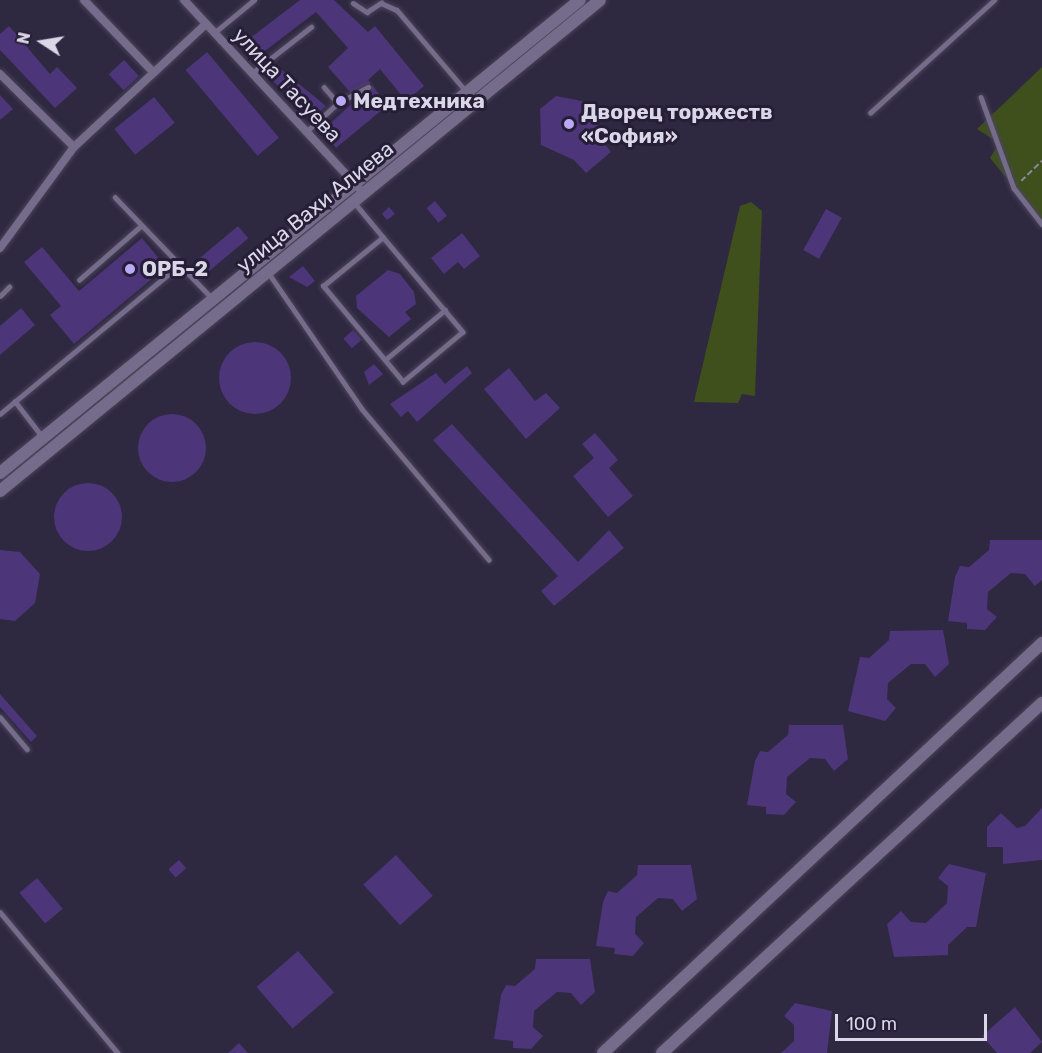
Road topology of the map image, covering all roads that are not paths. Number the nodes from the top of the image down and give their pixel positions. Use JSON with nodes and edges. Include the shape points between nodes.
{"nodes":[{"id":1,"x":84,"y":0,"type":"edge"},
{"id":2,"x":183,"y":0,"type":"edge"},
{"id":3,"x":254,"y":0,"type":"edge"},
{"id":4,"x":580,"y":0,"type":"edge"},
{"id":5,"x":600,"y":0,"type":"edge"},
{"id":6,"x":994,"y":0,"type":"edge"},
{"id":7,"x":353,"y":3,"type":"dead end"},
{"id":8,"x":206,"y":24,"type":"junction"},
{"id":9,"x":311,"y":27,"type":"dead end"},
{"id":10,"x":214,"y":33,"type":"junction"},
{"id":11,"x":153,"y":72,"type":"junction"},
{"id":12,"x":252,"y":73,"type":"junction"},
{"id":13,"x":0,"y":74,"type":"edge"},
{"id":14,"x":324,"y":87,"type":"dead end"},
{"id":15,"x":368,"y":87,"type":"dead end"},
{"id":16,"x":467,"y":93,"type":"junction"},
{"id":17,"x":981,"y":97,"type":"dead end"},
{"id":18,"x":338,"y":103,"type":"junction"},
{"id":19,"x":870,"y":113,"type":"dead end"},
{"id":20,"x":306,"y":132,"type":"junction"},
{"id":21,"x":74,"y":147,"type":"junction"},
{"id":22,"x":360,"y":189,"type":"junction"},
{"id":23,"x":115,"y":197,"type":"dead end"},
{"id":24,"x":354,"y":202,"type":"junction"},
{"id":25,"x":1042,"y":224,"type":"edge"},
{"id":26,"x":141,"y":226,"type":"junction"},
{"id":27,"x":383,"y":237,"type":"junction"},
{"id":28,"x":1,"y":242,"type":"edge"},
{"id":29,"x":177,"y":267,"type":"junction"},
{"id":30,"x":268,"y":271,"type":"junction"},
{"id":31,"x":79,"y":280,"type":"dead end"},
{"id":32,"x":9,"y":287,"type":"dead end"},
{"id":33,"x":0,"y":296,"type":"edge"},
{"id":34,"x":214,"y":300,"type":"junction"},
{"id":35,"x":445,"y":310,"type":"junction"},
{"id":36,"x":384,"y":360,"type":"junction"},
{"id":37,"x":15,"y":401,"type":"junction"},
{"id":38,"x":0,"y":414,"type":"edge"},
{"id":39,"x":44,"y":438,"type":"junction"},
{"id":40,"x":0,"y":473,"type":"edge"},
{"id":41,"x":0,"y":491,"type":"edge"},
{"id":42,"x":489,"y":560,"type":"dead end"},
{"id":43,"x":1042,"y":643,"type":"edge"},
{"id":44,"x":1042,"y":703,"type":"edge"},
{"id":45,"x":0,"y":717,"type":"edge"},
{"id":46,"x":27,"y":749,"type":"dead end"},
{"id":47,"x":0,"y":912,"type":"edge"},
{"id":48,"x":118,"y":1053,"type":"edge"},
{"id":49,"x":603,"y":1053,"type":"edge"},
{"id":50,"x":662,"y":1053,"type":"edge"}],
"edges":[{"from":1,"to":11,"type":"street"},
{"from":2,"to":8,"type":"street","name":"улица Тасуева"},
{"from":3,"to":10,"type":"lane"},
{"from":4,"to":16,"type":"main road","name":"улица Вахи Алиева"},
{"from":5,"to":22,"type":"main road","name":"улица Вахи Алиева"},
{"from":6,"to":19,"type":"lane"},
{"from":7,"to":16,"type":"lane","via":[[367,12],[381,3],[397,10]]},
{"from":8,"to":10,"type":"street","name":"улица Тасуева"},
{"from":8,"to":11,"type":"street"},
{"from":9,"to":12,"type":"lane"},
{"from":10,"to":12,"type":"street","name":"улица Тасуева"},
{"from":11,"to":21,"type":"street"},
{"from":12,"to":20,"type":"street","name":"улица Тасуева"},
{"from":13,"to":21,"type":"street"},
{"from":14,"to":18,"type":"lane"},
{"from":15,"to":18,"type":"lane"},
{"from":16,"to":22,"type":"main road","name":"улица Вахи Алиева"},
{"from":17,"to":25,"type":"lane","via":[[1014,188]]},
{"from":18,"to":20,"type":"lane"},
{"from":20,"to":22,"type":"street","name":"улица Тасуева"},
{"from":21,"to":28,"type":"street"},
{"from":22,"to":24,"type":"main road","name":"улица Вахи Алиева"},
{"from":22,"to":34,"type":"main road","name":"улица Вахи Алиева"},
{"from":23,"to":26,"type":"lane"},
{"from":24,"to":27,"type":"lane"},
{"from":24,"to":30,"type":"main road","name":"улица Вахи Алиева"},
{"from":26,"to":29,"type":"lane"},
{"from":26,"to":31,"type":"lane"},
{"from":27,"to":35,"type":"lane"},
{"from":27,"to":36,"type":"lane","via":[[323,286]]},
{"from":29,"to":34,"type":"lane"},
{"from":29,"to":37,"type":"lane"},
{"from":30,"to":41,"type":"main road","name":"улица Вахи Алиева"},
{"from":30,"to":42,"type":"lane","via":[[362,409]]},
{"from":32,"to":33,"type":"lane"},
{"from":34,"to":39,"type":"main road","name":"улица Вахи Алиева"},
{"from":35,"to":36,"type":"lane"},
{"from":35,"to":36,"type":"lane","via":[[463,332],[403,382]]},
{"from":37,"to":38,"type":"lane"},
{"from":37,"to":39,"type":"lane"},
{"from":39,"to":40,"type":"main road","name":"улица Вахи Алиева"},
{"from":43,"to":49,"type":"main road"},
{"from":44,"to":50,"type":"main road"},
{"from":45,"to":46,"type":"lane"},
{"from":47,"to":48,"type":"lane"}]}
